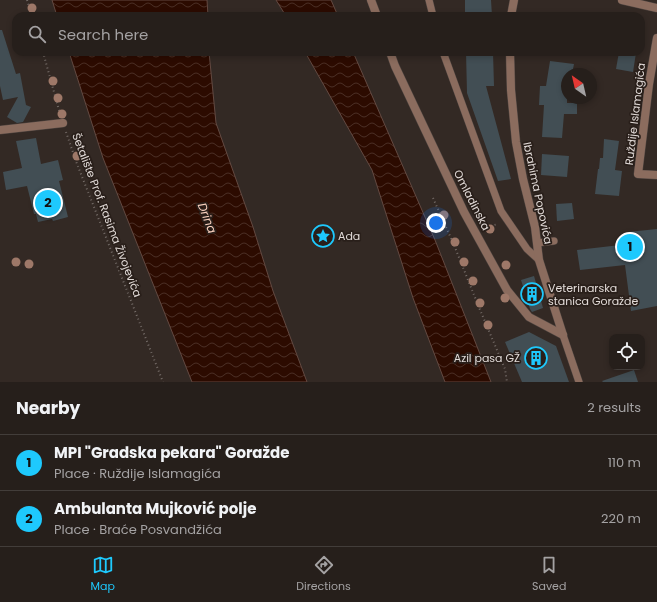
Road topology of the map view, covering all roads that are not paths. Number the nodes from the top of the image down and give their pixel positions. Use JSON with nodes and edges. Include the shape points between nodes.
{"nodes":[{"id":1,"x":371,"y":0,"type":"edge"},
{"id":2,"x":429,"y":0,"type":"edge"},
{"id":3,"x":514,"y":0,"type":"edge"},
{"id":4,"x":622,"y":0,"type":"edge"},
{"id":5,"x":657,"y":8,"type":"edge"},
{"id":6,"x":376,"y":12,"type":"edge"},
{"id":7,"x":432,"y":12,"type":"edge"},
{"id":8,"x":512,"y":12,"type":"edge"},
{"id":9,"x":657,"y":38,"type":"edge"},
{"id":10,"x":391,"y":56,"type":"edge"},
{"id":11,"x":444,"y":56,"type":"edge"},
{"id":12,"x":510,"y":56,"type":"edge"},
{"id":13,"x":63,"y":123,"type":"road end"},
{"id":14,"x":0,"y":130,"type":"edge"},
{"id":15,"x":657,"y":175,"type":"edge"},
{"id":16,"x":554,"y":241,"type":"dead end"},
{"id":17,"x":537,"y":243,"type":"junction"},
{"id":18,"x":539,"y":260,"type":"junction"},
{"id":19,"x":563,"y":335,"type":"junction"},
{"id":20,"x":579,"y":382,"type":"edge"}],
"edges":[{"from":1,"to":6,"type":"street"},
{"from":2,"to":7,"type":"lane"},
{"from":3,"to":8,"type":"street"},
{"from":4,"to":5,"type":"street"},
{"from":9,"to":15,"type":"street","name":"Ruždije Islamagića","via":[[638,174]]},
{"from":10,"to":19,"type":"street","name":"Omladinska","via":[[464,212],[507,290],[529,317]]},
{"from":11,"to":18,"type":"lane","via":[[501,211],[527,249]]},
{"from":12,"to":17,"type":"street","name":"Ibrahima Popovića","via":[[516,142]]},
{"from":13,"to":14,"type":"street"},
{"from":16,"to":17,"type":"lane"},
{"from":17,"to":18,"type":"street","name":"Ibrahima Popovića"},
{"from":18,"to":19,"type":"street","name":"Ibrahima Popovića"},
{"from":19,"to":20,"type":"lane"}]}
